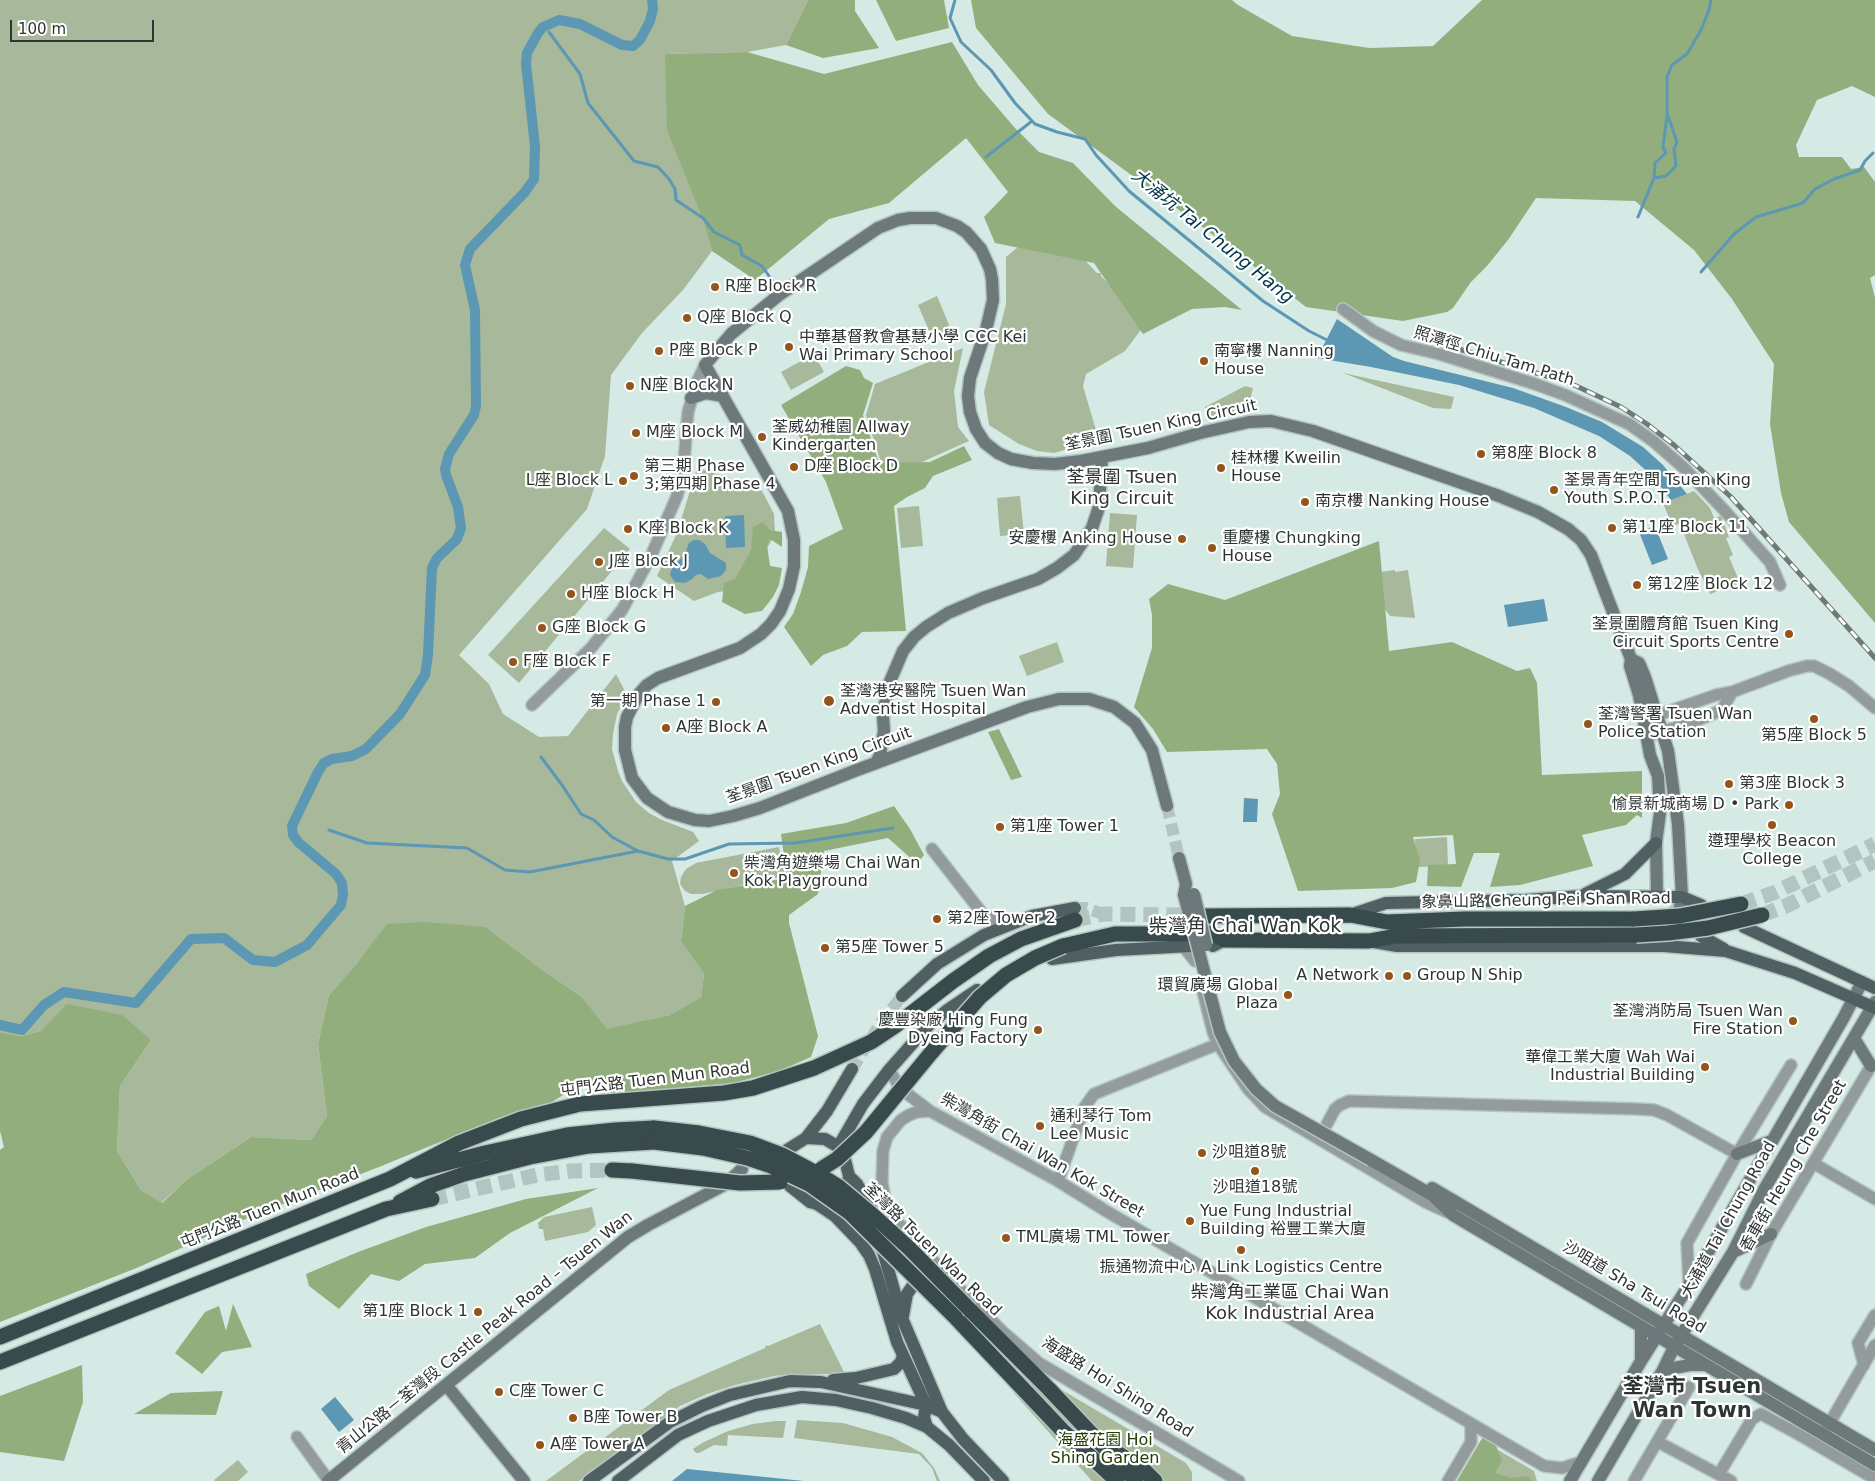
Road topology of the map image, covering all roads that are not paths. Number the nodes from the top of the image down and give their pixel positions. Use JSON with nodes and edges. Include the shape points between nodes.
{"nodes":[{"id":1,"x":1343,"y":309,"type":"dead end"},
{"id":2,"x":705,"y":365,"type":"junction"},
{"id":3,"x":723,"y":396,"type":"junction"},
{"id":4,"x":691,"y":398,"type":"junction"},
{"id":5,"x":1102,"y":457,"type":"junction"},
{"id":6,"x":1780,"y":584,"type":"dead end"},
{"id":7,"x":1631,"y":659,"type":"junction"},
{"id":8,"x":1732,"y":692,"type":"junction"},
{"id":9,"x":532,"y":705,"type":"dead end"},
{"id":10,"x":1875,"y":708,"type":"edge"},
{"id":11,"x":1658,"y":715,"type":"junction"},
{"id":12,"x":884,"y":731,"type":"junction"},
{"id":13,"x":1655,"y":734,"type":"junction"},
{"id":14,"x":903,"y":752,"type":"junction"},
{"id":15,"x":876,"y":763,"type":"junction"},
{"id":16,"x":1167,"y":806,"type":"tunnel mouth"},
{"id":17,"x":1656,"y":843,"type":"junction"},
{"id":18,"x":932,"y":849,"type":"dead end"},
{"id":19,"x":1179,"y":858,"type":"tunnel mouth"},
{"id":20,"x":1581,"y":896,"type":"junction"},
{"id":21,"x":1657,"y":896,"type":"junction"},
{"id":22,"x":1677,"y":904,"type":"junction"},
{"id":23,"x":1741,"y":904,"type":"tunnel mouth"},
{"id":24,"x":1701,"y":905,"type":"dead end"},
{"id":25,"x":982,"y":913,"type":"junction"},
{"id":26,"x":1075,"y":914,"type":"joint"},
{"id":27,"x":1350,"y":915,"type":"junction"},
{"id":28,"x":1762,"y":915,"type":"tunnel mouth"},
{"id":29,"x":1203,"y":916,"type":"dead end"},
{"id":30,"x":1007,"y":925,"type":"junction"},
{"id":31,"x":1532,"y":926,"type":"junction"},
{"id":32,"x":1744,"y":927,"type":"dead end"},
{"id":33,"x":984,"y":935,"type":"junction"},
{"id":34,"x":1701,"y":936,"type":"tunnel mouth"},
{"id":35,"x":1215,"y":940,"type":"dead end"},
{"id":36,"x":1369,"y":941,"type":"junction"},
{"id":37,"x":1188,"y":942,"type":"junction"},
{"id":38,"x":1726,"y":950,"type":"junction"},
{"id":39,"x":1052,"y":958,"type":"dead end"},
{"id":40,"x":1195,"y":961,"type":"dead end"},
{"id":41,"x":1862,"y":982,"type":"junction"},
{"id":42,"x":1875,"y":988,"type":"edge"},
{"id":43,"x":977,"y":990,"type":"dead end"},
{"id":44,"x":1203,"y":992,"type":"dead end"},
{"id":45,"x":902,"y":996,"type":"tunnel mouth"},
{"id":46,"x":1854,"y":999,"type":"junction"},
{"id":47,"x":1874,"y":1005,"type":"edge"},
{"id":48,"x":1854,"y":1038,"type":"junction"},
{"id":49,"x":1218,"y":1044,"type":"junction"},
{"id":50,"x":1790,"y":1065,"type":"dead end"},
{"id":51,"x":1871,"y":1066,"type":"joint"},
{"id":52,"x":852,"y":1069,"type":"tunnel mouth"},
{"id":53,"x":889,"y":1070,"type":"junction"},
{"id":54,"x":930,"y":1111,"type":"junction"},
{"id":55,"x":1327,"y":1124,"type":"dead end"},
{"id":56,"x":654,"y":1135,"type":"junction"},
{"id":57,"x":806,"y":1138,"type":"junction"},
{"id":58,"x":1771,"y":1141,"type":"junction"},
{"id":59,"x":1743,"y":1152,"type":"junction"},
{"id":60,"x":845,"y":1160,"type":"dead end"},
{"id":61,"x":1813,"y":1162,"type":"junction"},
{"id":62,"x":742,"y":1169,"type":"dead end"},
{"id":63,"x":820,"y":1169,"type":"dead end"},
{"id":64,"x":612,"y":1170,"type":"tunnel mouth"},
{"id":65,"x":850,"y":1176,"type":"junction"},
{"id":66,"x":390,"y":1179,"type":"junction"},
{"id":67,"x":785,"y":1180,"type":"junction"},
{"id":68,"x":1058,"y":1181,"type":"junction"},
{"id":69,"x":1433,"y":1192,"type":"junction"},
{"id":70,"x":432,"y":1199,"type":"tunnel mouth"},
{"id":71,"x":1875,"y":1199,"type":"edge"},
{"id":72,"x":818,"y":1204,"type":"junction"},
{"id":73,"x":386,"y":1209,"type":"junction"},
{"id":74,"x":1453,"y":1215,"type":"junction"},
{"id":75,"x":1771,"y":1234,"type":"junction"},
{"id":76,"x":1733,"y":1252,"type":"junction"},
{"id":77,"x":948,"y":1277,"type":"junction"},
{"id":78,"x":1746,"y":1284,"type":"dead end"},
{"id":79,"x":1689,"y":1285,"type":"junction"},
{"id":80,"x":1875,"y":1315,"type":"edge"},
{"id":81,"x":902,"y":1318,"type":"junction"},
{"id":82,"x":1668,"y":1319,"type":"junction"},
{"id":83,"x":1641,"y":1327,"type":"junction"},
{"id":84,"x":1682,"y":1335,"type":"junction"},
{"id":85,"x":0,"y":1337,"type":"edge"},
{"id":86,"x":1658,"y":1337,"type":"junction"},
{"id":87,"x":1875,"y":1345,"type":"edge"},
{"id":88,"x":1674,"y":1347,"type":"junction"},
{"id":89,"x":903,"y":1355,"type":"junction"},
{"id":90,"x":1641,"y":1361,"type":"junction"},
{"id":91,"x":1691,"y":1361,"type":"junction"},
{"id":92,"x":0,"y":1362,"type":"edge"},
{"id":93,"x":1864,"y":1365,"type":"junction"},
{"id":94,"x":1663,"y":1370,"type":"junction"},
{"id":95,"x":821,"y":1382,"type":"junction"},
{"id":96,"x":447,"y":1386,"type":"junction"},
{"id":97,"x":1689,"y":1387,"type":"dead end"},
{"id":98,"x":926,"y":1405,"type":"junction"},
{"id":99,"x":942,"y":1412,"type":"junction"},
{"id":100,"x":1830,"y":1423,"type":"junction"},
{"id":101,"x":1471,"y":1424,"type":"junction"},
{"id":102,"x":929,"y":1428,"type":"junction"},
{"id":103,"x":1062,"y":1430,"type":"junction"},
{"id":104,"x":1823,"y":1435,"type":"junction"},
{"id":105,"x":297,"y":1437,"type":"dead end"},
{"id":106,"x":1097,"y":1439,"type":"junction"},
{"id":107,"x":1658,"y":1442,"type":"junction"},
{"id":108,"x":1875,"y":1450,"type":"edge"},
{"id":109,"x":1581,"y":1462,"type":"junction"},
{"id":110,"x":1875,"y":1465,"type":"edge"},
{"id":111,"x":1719,"y":1474,"type":"junction"},
{"id":112,"x":1220,"y":1477,"type":"edge"},
{"id":113,"x":1875,"y":1479,"type":"edge"},
{"id":114,"x":328,"y":1481,"type":"edge"},
{"id":115,"x":524,"y":1481,"type":"edge"},
{"id":116,"x":589,"y":1481,"type":"edge"},
{"id":117,"x":618,"y":1481,"type":"edge"},
{"id":118,"x":984,"y":1481,"type":"edge"},
{"id":119,"x":1003,"y":1481,"type":"edge"},
{"id":120,"x":1103,"y":1481,"type":"edge"},
{"id":121,"x":1117,"y":1481,"type":"edge"},
{"id":122,"x":1136,"y":1481,"type":"edge"},
{"id":123,"x":1155,"y":1481,"type":"edge"},
{"id":124,"x":1238,"y":1481,"type":"edge"},
{"id":125,"x":1448,"y":1481,"type":"edge"},
{"id":126,"x":1570,"y":1481,"type":"edge"},
{"id":127,"x":1598,"y":1481,"type":"edge"},
{"id":128,"x":1634,"y":1481,"type":"edge"},
{"id":129,"x":1731,"y":1481,"type":"edge"}],
"edges":[{"from":1,"to":6,"type":"street","name":"照潭徑 Chiu Tam Path","via":[[1373,331],[1401,345],[1565,394],[1629,424],[1684,468],[1724,510],[1770,562]]},
{"from":2,"to":3,"type":"street","name":"荃景圍 Tsuen King Circuit"},
{"from":2,"to":4,"type":"street"},
{"from":2,"to":5,"type":"street","name":"荃景圍 Tsuen King Circuit","via":[[731,334],[764,307],[868,233],[898,220],[936,218],[957,226],[974,240],[986,258],[992,279],[993,300],[968,388],[970,412],[985,443],[1011,459],[1033,463],[1055,464]]},
{"from":3,"to":4,"type":"street","via":[[706,393]]},
{"from":3,"to":15,"type":"street","name":"荃景圍 Tsuen King Circuit","via":[[788,511],[795,552],[789,590],[771,624],[755,639],[740,648],[664,675],[638,695],[625,727],[625,750],[632,778],[647,798],[668,812],[709,821],[760,808]]},
{"from":4,"to":9,"type":"street","via":[[683,475],[651,556],[622,610],[591,648]]},
{"from":5,"to":7,"type":"street","name":"荃景圍 Tsuen King Circuit","via":[[1249,422],[1271,421],[1313,431],[1508,500],[1552,520],[1581,540],[1592,555]]},
{"from":5,"to":12,"type":"street","via":[[1099,507],[1092,528],[1074,555],[1038,579],[948,613],[914,637],[900,658],[888,686]]},
{"from":7,"to":11,"type":"street","name":"荃景圍 Tsuen King Circuit","via":[[1639,663]]},
{"from":7,"to":13,"type":"street","name":"荃景圍 Tsuen King Circuit","via":[[1639,695]]},
{"from":8,"to":10,"type":"street","via":[[1788,671],[1814,666],[1849,686]]},
{"from":8,"to":11,"type":"street"},
{"from":8,"to":13,"type":"street","via":[[1722,710]]},
{"from":11,"to":13,"type":"street","name":"荃景圍 Tsuen King Circuit"},
{"from":12,"to":14,"type":"street","via":[[890,743]]},
{"from":12,"to":15,"type":"street"},
{"from":13,"to":17,"type":"street","name":"荃景圍 Tsuen King Circuit","via":[[1650,754],[1658,776],[1660,813]]},
{"from":13,"to":22,"type":"street","name":"荃景圍 Tsuen King Circuit","via":[[1668,751],[1677,812]]},
{"from":14,"to":15,"type":"street","name":"荃景圍 Tsuen King Circuit"},
{"from":14,"to":16,"type":"street","name":"荃景圍 Tsuen King Circuit","via":[[1039,703],[1069,698],[1098,700],[1128,716],[1147,740]]},
{"from":17,"to":20,"type":"main road","via":[[1625,874]]},
{"from":17,"to":21,"type":"street","name":"荃景圍 Tsuen King Circuit"},
{"from":18,"to":25,"type":"street"},
{"from":19,"to":69,"type":"street","name":"沙咀道 Sha Tsui Road","bridge":true,"via":[[1227,1030],[1240,1058],[1259,1084],[1279,1102]]},
{"from":20,"to":21,"type":"main road"},
{"from":20,"to":27,"type":"main road","via":[[1386,903]]},
{"from":21,"to":22,"type":"main road"},
{"from":22,"to":24,"type":"main road"},
{"from":23,"to":31,"type":"highway","name":"象鼻山路 Cheung Pei Shan Road","bridge":true,"via":[[1688,915]]},
{"from":25,"to":30,"type":"street"},
{"from":25,"to":33,"type":"street"},
{"from":26,"to":30,"type":"main road","via":[[1032,916]]},
{"from":26,"to":66,"type":"highway","name":"屯門公路 Tuen Mun Road","via":[[989,956],[871,1042],[814,1068],[753,1088],[602,1101],[543,1113],[459,1143]]},
{"from":27,"to":29,"type":"highway"},
{"from":27,"to":31,"type":"highway","name":"象鼻山路 Cheung Pei Shan Road","via":[[1387,922]]},
{"from":28,"to":31,"type":"highway","name":"象鼻山路 Cheung Pei Shan Road","bridge":true,"via":[[1668,934]]},
{"from":30,"to":33,"type":"main road"},
{"from":31,"to":36,"type":"highway","name":"象鼻山路 Cheung Pei Shan Road","via":[[1396,936]]},
{"from":32,"to":41,"type":"main road"},
{"from":33,"to":45,"type":"main road","via":[[938,964]]},
{"from":34,"to":38,"type":"main road"},
{"from":35,"to":36,"type":"highway"},
{"from":36,"to":38,"type":"main road","via":[[1397,946],[1645,944]]},
{"from":37,"to":39,"type":"main road"},
{"from":37,"to":40,"type":"street"},
{"from":37,"to":63,"type":"highway","bridge":true,"via":[[1115,934],[1099,936],[1063,946],[1020,966],[980,997],[866,1132],[837,1159]]},
{"from":38,"to":46,"type":"main road","via":[[1795,973]]},
{"from":41,"to":42,"type":"main road"},
{"from":41,"to":46,"type":"street","name":"大涌道 Tai Chung Road"},
{"from":43,"to":53,"type":"main road","via":[[928,1026]]},
{"from":44,"to":49,"type":"street","name":"沙咀道 Sha Tsui Road"},
{"from":46,"to":47,"type":"main road"},
{"from":46,"to":58,"type":"street","name":"大涌道 Tai Chung Road"},
{"from":47,"to":48,"type":"street","name":"大涌道 Tai Chung Road"},
{"from":48,"to":51,"type":"street"},
{"from":48,"to":76,"type":"street","name":"大涌道 Tai Chung Road","via":[[1765,1188]]},
{"from":49,"to":68,"type":"street","via":[[1094,1094],[1084,1108]]},
{"from":49,"to":74,"type":"street","name":"沙咀道 Sha Tsui Road","via":[[1255,1098],[1272,1112]]},
{"from":50,"to":59,"type":"street","name":"大涌道 Tai Chung Road"},
{"from":51,"to":61,"type":"street","name":"香車街 Heung Che Street"},
{"from":52,"to":57,"type":"main road"},
{"from":53,"to":54,"type":"street","name":"柴灣角街 Chai Wan Kok Street","via":[[901,1089]]},
{"from":53,"to":57,"type":"main road","via":[[863,1104],[839,1144]]},
{"from":54,"to":68,"type":"street","name":"柴灣角街 Chai Wan Kok Street"},
{"from":54,"to":77,"type":"street","name":"海盛路 Hoi Shing Road","via":[[917,1112],[900,1120],[887,1138],[883,1151],[882,1182],[891,1215]]},
{"from":55,"to":59,"type":"street","via":[[1334,1109],[1349,1101],[1654,1110]]},
{"from":56,"to":66,"type":"highway","name":"荃灣路 Tsuen Wan Road","via":[[615,1130],[567,1135]]},
{"from":56,"to":73,"type":"highway","name":"荃灣路 Tsuen Wan Road","via":[[488,1167],[430,1186]]},
{"from":56,"to":103,"type":"highway","name":"荃灣路 Tsuen Wan Road","bridge":true,"via":[[762,1162],[832,1199],[936,1297]]},
{"from":56,"to":106,"type":"highway","name":"荃灣路 Tsuen Wan Road","bridge":true,"via":[[699,1133],[750,1143],[796,1162],[839,1187],[910,1249]]},
{"from":57,"to":67,"type":"main road","via":[[787,1150]]},
{"from":58,"to":59,"type":"street"},
{"from":58,"to":79,"type":"street","name":"大涌道 Tai Chung Road"},
{"from":59,"to":79,"type":"street","name":"大涌道 Tai Chung Road","via":[[1687,1243]]},
{"from":60,"to":65,"type":"main road"},
{"from":61,"to":71,"type":"street"},
{"from":61,"to":75,"type":"street","name":"香車街 Heung Che Street"},
{"from":62,"to":96,"type":"street","name":"青山公路－荃灣段 Castle Peak Road – Tsuen Wan","via":[[726,1184],[628,1237]]},
{"from":64,"to":67,"type":"highway","bridge":true,"via":[[740,1183]]},
{"from":65,"to":72,"type":"main road","via":[[844,1195],[828,1204]]},
{"from":65,"to":81,"type":"main road","via":[[870,1209]]},
{"from":66,"to":85,"type":"highway","name":"屯門公路 Tuen Mun Road"},
{"from":67,"to":72,"type":"main road","via":[[802,1196]]},
{"from":68,"to":101,"type":"street","name":"柴灣角街 Chai Wan Kok Street"},
{"from":69,"to":74,"type":"street","name":"沙咀道 Sha Tsui Road"},
{"from":69,"to":82,"type":"street","name":"沙咀道 Sha Tsui Road","via":[[1648,1315]]},
{"from":70,"to":73,"type":"highway"},
{"from":72,"to":89,"type":"main road","via":[[835,1216],[869,1255]]},
{"from":73,"to":92,"type":"highway"},
{"from":74,"to":83,"type":"street","name":"沙咀道 Sha Tsui Road"},
{"from":75,"to":76,"type":"street"},
{"from":75,"to":78,"type":"street","name":"香車街 Heung Che Street"},
{"from":76,"to":84,"type":"street","name":"大涌道 Tai Chung Road"},
{"from":77,"to":81,"type":"main road","via":[[935,1273],[916,1281],[907,1294]]},
{"from":77,"to":112,"type":"street","name":"海盛路 Hoi Shing Road","via":[[1039,1363]]},
{"from":79,"to":82,"type":"street","name":"大涌道 Tai Chung Road"},
{"from":80,"to":93,"type":"street","via":[[1858,1343]]},
{"from":81,"to":99,"type":"main road"},
{"from":82,"to":84,"type":"street","name":"沙咀道 Sha Tsui Road"},
{"from":82,"to":86,"type":"street","name":"大涌道 Tai Chung Road"},
{"from":83,"to":86,"type":"street","name":"沙咀道 Sha Tsui Road"},
{"from":83,"to":90,"type":"street"},
{"from":84,"to":88,"type":"street","name":"大涌道 Tai Chung Road"},
{"from":84,"to":100,"type":"street","name":"沙咀道 Sha Tsui Road"},
{"from":86,"to":88,"type":"street","name":"沙咀道 Sha Tsui Road"},
{"from":86,"to":90,"type":"street","name":"大涌道 Tai Chung Road"},
{"from":87,"to":93,"type":"street"},
{"from":88,"to":91,"type":"street","name":"沙咀道 Sha Tsui Road"},
{"from":88,"to":94,"type":"street","name":"大涌道 Tai Chung Road"},
{"from":89,"to":95,"type":"main road","via":[[901,1362],[889,1371]]},
{"from":89,"to":98,"type":"main road"},
{"from":90,"to":109,"type":"street","name":"大涌道 Tai Chung Road"},
{"from":91,"to":94,"type":"street"},
{"from":91,"to":104,"type":"street","via":[[1705,1365]]},
{"from":93,"to":100,"type":"street"},
{"from":94,"to":127,"type":"street","name":"大涌道 Tai Chung Road"},
{"from":95,"to":98,"type":"main road"},
{"from":95,"to":116,"type":"main road","via":[[790,1381],[730,1395],[702,1406],[670,1422]]},
{"from":96,"to":114,"type":"street","name":"青山公路－荃灣段 Castle Peak Road – Tsuen Wan"},
{"from":96,"to":115,"type":"street"},
{"from":97,"to":107,"type":"street"},
{"from":98,"to":99,"type":"main road"},
{"from":98,"to":102,"type":"main road","via":[[924,1418]]},
{"from":99,"to":102,"type":"main road","via":[[940,1424]]},
{"from":99,"to":119,"type":"main road"},
{"from":100,"to":104,"type":"street"},
{"from":100,"to":108,"type":"street","name":"沙咀道 Sha Tsui Road"},
{"from":101,"to":109,"type":"street","name":"柴灣角街 Chai Wan Kok Street","via":[[1544,1466],[1562,1468]]},
{"from":101,"to":125,"type":"street","via":[[1471,1442]]},
{"from":102,"to":117,"type":"main road","via":[[872,1408],[802,1397],[756,1405],[708,1421],[678,1435]]},
{"from":102,"to":118,"type":"main road"},
{"from":103,"to":120,"type":"highway"},
{"from":103,"to":121,"type":"highway","name":"荃灣路 Tsuen Wan Road"},
{"from":104,"to":110,"type":"street"},
{"from":105,"to":114,"type":"street"},
{"from":106,"to":122,"type":"highway","name":"荃灣路 Tsuen Wan Road"},
{"from":106,"to":123,"type":"highway"},
{"from":107,"to":111,"type":"street"},
{"from":107,"to":128,"type":"street"},
{"from":109,"to":126,"type":"street","name":"大涌道 Tai Chung Road"},
{"from":111,"to":113,"type":"street","via":[[1752,1419],[1764,1414]]},
{"from":111,"to":129,"type":"street"},
{"from":112,"to":124,"type":"street","name":"海盛路 Hoi Shing Road"}]}
